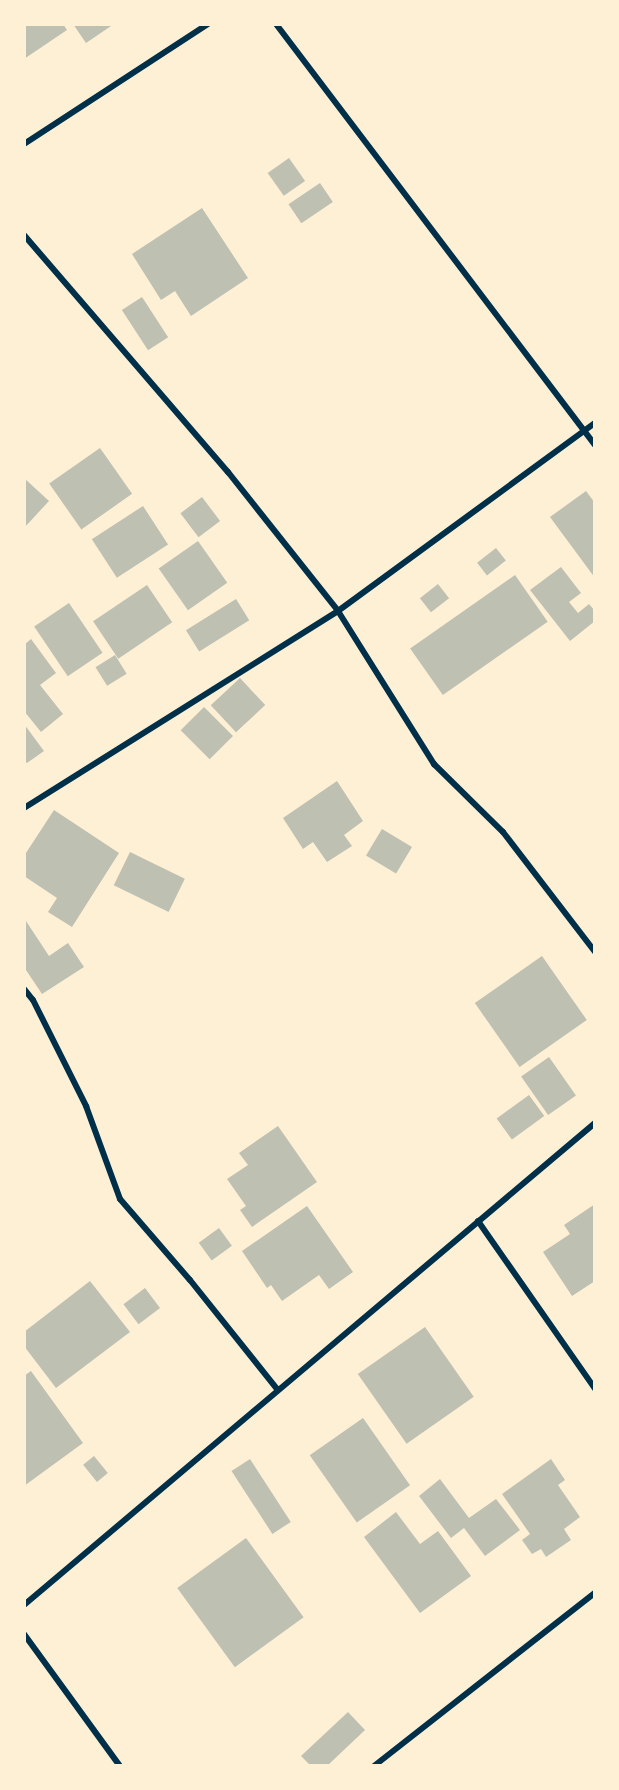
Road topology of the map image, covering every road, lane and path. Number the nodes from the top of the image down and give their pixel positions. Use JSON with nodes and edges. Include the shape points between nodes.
{"nodes":[{"id":1,"x":208,"y":24,"type":"edge"},
{"id":2,"x":276,"y":24,"type":"edge"},
{"id":3,"x":24,"y":144,"type":"edge"},
{"id":4,"x":24,"y":235,"type":"edge"},
{"id":5,"x":595,"y":423,"type":"edge"},
{"id":6,"x":584,"y":431,"type":"junction"},
{"id":7,"x":595,"y":445,"type":"edge"},
{"id":8,"x":338,"y":611,"type":"junction"},
{"id":9,"x":24,"y":808,"type":"edge"},
{"id":10,"x":595,"y":952,"type":"edge"},
{"id":11,"x":24,"y":989,"type":"edge"},
{"id":12,"x":595,"y":1123,"type":"edge"},
{"id":13,"x":478,"y":1221,"type":"junction"},
{"id":14,"x":277,"y":1389,"type":"junction"},
{"id":15,"x":595,"y":1389,"type":"edge"},
{"id":16,"x":595,"y":1593,"type":"edge"},
{"id":17,"x":24,"y":1605,"type":"edge"},
{"id":18,"x":24,"y":1634,"type":"edge"},
{"id":19,"x":120,"y":1766,"type":"edge"},
{"id":20,"x":374,"y":1766,"type":"edge"}],
"edges":[{"from":1,"to":3,"type":"street"},
{"from":2,"to":6,"type":"street"},
{"from":4,"to":8,"type":"street","via":[[228,472]]},
{"from":5,"to":6,"type":"street"},
{"from":6,"to":7,"type":"street"},
{"from":6,"to":8,"type":"street"},
{"from":8,"to":9,"type":"street"},
{"from":8,"to":10,"type":"street","via":[[435,764],[503,832]]},
{"from":11,"to":14,"type":"street","via":[[86,1106],[120,1199]]},
{"from":12,"to":13,"type":"street"},
{"from":13,"to":14,"type":"street"},
{"from":13,"to":15,"type":"street"},
{"from":14,"to":17,"type":"street"},
{"from":16,"to":20,"type":"street"},
{"from":18,"to":19,"type":"street"}]}
